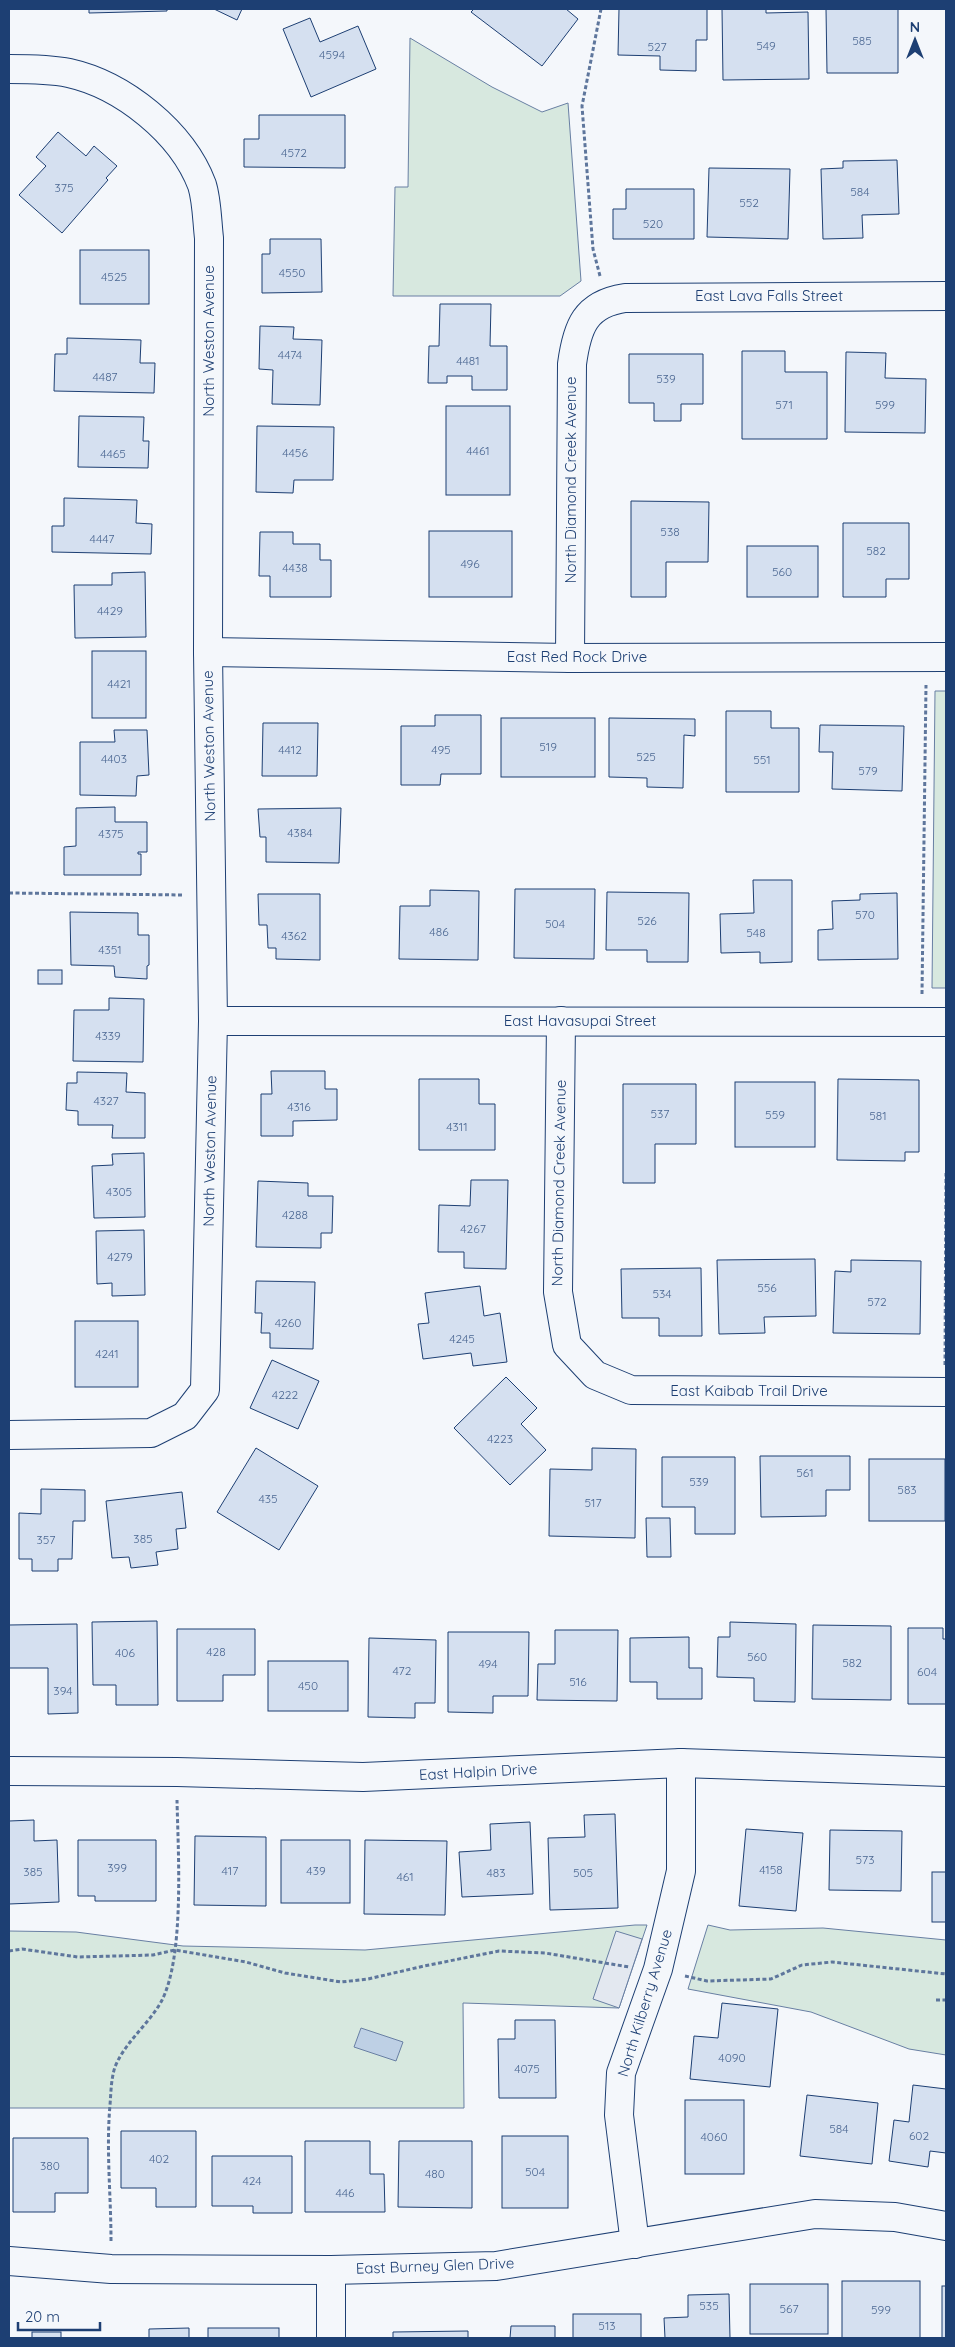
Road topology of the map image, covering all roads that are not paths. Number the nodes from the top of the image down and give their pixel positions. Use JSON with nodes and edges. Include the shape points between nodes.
{"nodes":[{"id":1,"x":9,"y":69,"type":"edge"},
{"id":2,"x":946,"y":296,"type":"edge"},
{"id":3,"x":601,"y":305,"type":"joint"},
{"id":4,"x":208,"y":652,"type":"junction"},
{"id":5,"x":936,"y":657,"type":"edge"},
{"id":6,"x":570,"y":658,"type":"junction"},
{"id":7,"x":213,"y":1021,"type":"junction"},
{"id":8,"x":561,"y":1021,"type":"junction"},
{"id":9,"x":934,"y":1022,"type":"edge"},
{"id":10,"x":567,"y":1345,"type":"joint"},
{"id":11,"x":945,"y":1392,"type":"edge"},
{"id":12,"x":9,"y":1435,"type":"edge"},
{"id":13,"x":681,"y":1762,"type":"junction"},
{"id":14,"x":9,"y":1771,"type":"edge"},
{"id":15,"x":946,"y":1772,"type":"edge"},
{"id":16,"x":946,"y":2226,"type":"edge"},
{"id":17,"x":635,"y":2244,"type":"junction"},
{"id":18,"x":9,"y":2261,"type":"edge"},
{"id":19,"x":331,"y":2270,"type":"junction"},
{"id":20,"x":331,"y":2338,"type":"edge"}],
"edges":[{"from":1,"to":4,"type":"street","name":"North Weston Avenue","via":[[70,73],[118,92],[173,138],[202,185],[209,238]]},
{"from":2,"to":3,"type":"street","name":"East Lava Falls Street","via":[[653,297]]},
{"from":3,"to":6,"type":"street","name":"North Diamond Creek Avenue","via":[[580,326],[572,364]]},
{"from":4,"to":6,"type":"street","name":"East Red Rock Drive"},
{"from":4,"to":7,"type":"street","name":"North Weston Avenue"},
{"from":5,"to":6,"type":"street","name":"East Red Rock Drive"},
{"from":7,"to":8,"type":"street","name":"East Havasupai Street"},
{"from":7,"to":12,"type":"street","name":"North Weston Avenue","via":[[205,1390],[184,1416],[152,1433]]},
{"from":8,"to":9,"type":"street","name":"East Havasupai Street"},
{"from":8,"to":10,"type":"street","name":"North Diamond Creek Avenue","via":[[558,1292]]},
{"from":10,"to":11,"type":"street","name":"East Kaibab Trail Drive","via":[[595,1375],[631,1390]]},
{"from":13,"to":14,"type":"street","name":"East Halpin Drive","via":[[364,1777]]},
{"from":13,"to":15,"type":"street","name":"East Halpin Drive"},
{"from":13,"to":17,"type":"street","name":"North Kilberry Avenue","via":[[681,1871],[658,1969],[621,2073],[618,2115]]},
{"from":16,"to":17,"type":"street","name":"East Burney Glen Drive","via":[[895,2217],[815,2214]]},
{"from":17,"to":19,"type":"street","name":"East Burney Glen Drive","via":[[496,2266]]},
{"from":18,"to":19,"type":"street","name":"East Burney Glen Drive","via":[[112,2269]]},
{"from":19,"to":20,"type":"street"}]}
